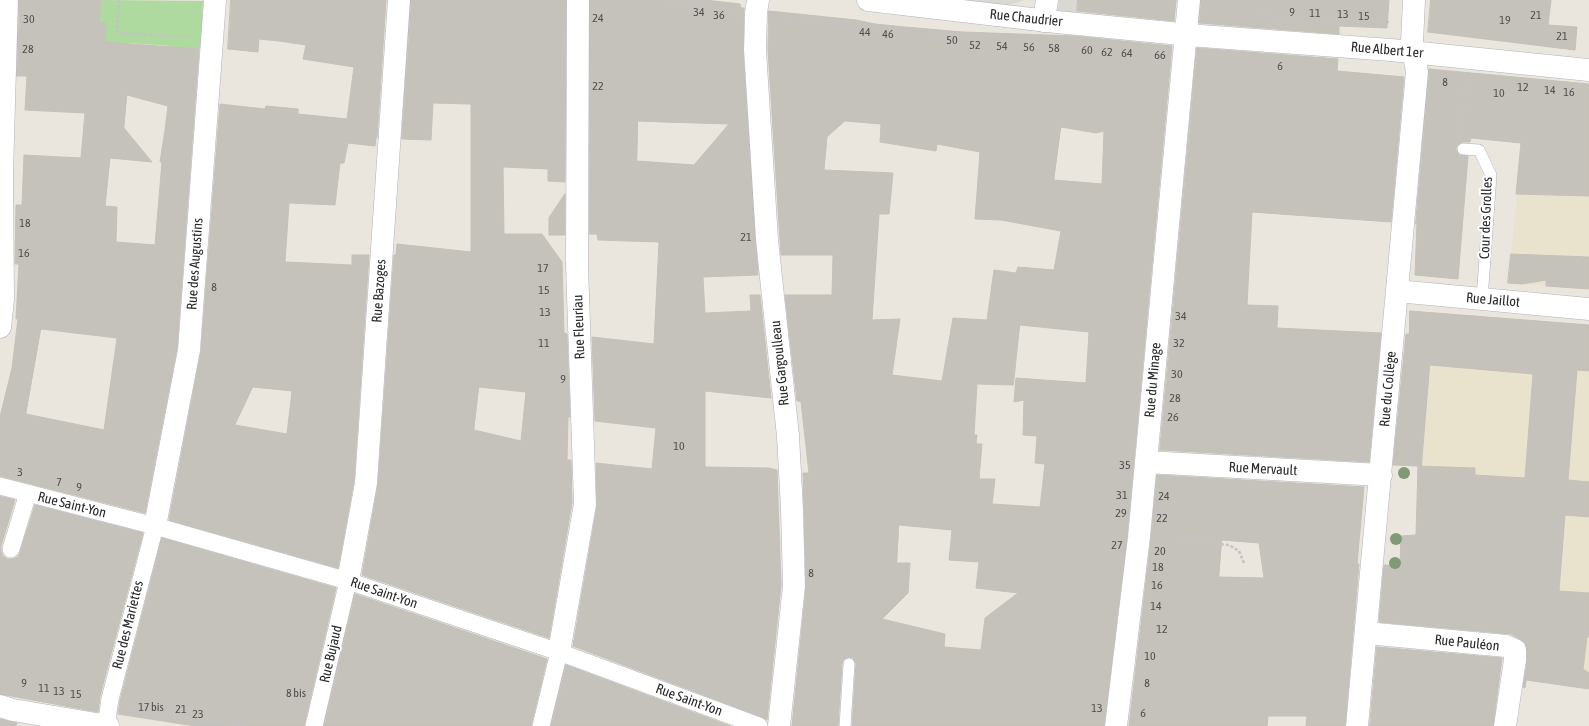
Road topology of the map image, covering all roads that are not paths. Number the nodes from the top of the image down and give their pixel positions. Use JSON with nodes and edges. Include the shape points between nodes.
{"nodes":[{"id":1,"x":7,"y":0,"type":"edge"},
{"id":2,"x":215,"y":0,"type":"edge"},
{"id":3,"x":399,"y":0,"type":"edge"},
{"id":4,"x":578,"y":0,"type":"edge"},
{"id":5,"x":868,"y":0,"type":"edge"},
{"id":6,"x":1189,"y":0,"type":"edge"},
{"id":7,"x":1414,"y":0,"type":"edge"},
{"id":8,"x":749,"y":5,"type":"edge"},
{"id":9,"x":1045,"y":10,"type":"edge"},
{"id":10,"x":1185,"y":34,"type":"junction"},
{"id":11,"x":1414,"y":52,"type":"junction"},
{"id":12,"x":1589,"y":70,"type":"edge"},
{"id":13,"x":1463,"y":149,"type":"road end"},
{"id":14,"x":1,"y":173,"type":"edge"},
{"id":15,"x":1397,"y":291,"type":"junction"},
{"id":16,"x":1482,"y":299,"type":"junction"},
{"id":17,"x":1589,"y":309,"type":"edge"},
{"id":18,"x":0,"y":327,"type":"edge"},
{"id":19,"x":1146,"y":462,"type":"junction"},
{"id":20,"x":1381,"y":475,"type":"junction"},
{"id":21,"x":0,"y":486,"type":"edge"},
{"id":22,"x":28,"y":493,"type":"junction"},
{"id":23,"x":155,"y":526,"type":"junction"},
{"id":24,"x":11,"y":549,"type":"dead end"},
{"id":25,"x":348,"y":581,"type":"junction"},
{"id":26,"x":1366,"y":632,"type":"junction"},
{"id":27,"x":559,"y":652,"type":"junction"},
{"id":28,"x":849,"y":664,"type":"dead end"},
{"id":29,"x":0,"y":706,"type":"edge"},
{"id":30,"x":107,"y":726,"type":"edge"},
{"id":31,"x":314,"y":726,"type":"edge"},
{"id":32,"x":541,"y":726,"type":"edge"},
{"id":33,"x":759,"y":726,"type":"edge"},
{"id":34,"x":779,"y":726,"type":"edge"},
{"id":35,"x":845,"y":726,"type":"edge"},
{"id":36,"x":1116,"y":726,"type":"edge"},
{"id":37,"x":1357,"y":726,"type":"edge"},
{"id":38,"x":1505,"y":726,"type":"edge"}],
"edges":[{"from":1,"to":14,"type":"street"},
{"from":2,"to":23,"type":"street","name":"Rue des Augustins","via":[[189,350]]},
{"from":3,"to":25,"type":"street","name":"Rue Bazoges","via":[[366,483]]},
{"from":4,"to":27,"type":"street","name":"Rue Fleuriau","via":[[577,265],[585,504]]},
{"from":5,"to":9,"type":"street","name":"Rue Chaudrier"},
{"from":6,"to":10,"type":"street","name":"Rue du Minage"},
{"from":7,"to":11,"type":"street","name":"Rue du Collège"},
{"from":8,"to":34,"type":"street","name":"Rue Gargoulleau","via":[[756,13],[755,50],[767,240],[788,436],[792,509],[794,586]]},
{"from":9,"to":10,"type":"street","name":"Rue Chaudrier"},
{"from":10,"to":11,"type":"street","name":"Rue Albert 1er"},
{"from":10,"to":19,"type":"street","name":"Rue du Minage"},
{"from":11,"to":12,"type":"street","name":"Rue Albert 1er"},
{"from":11,"to":15,"type":"street","name":"Rue du Collège","via":[[1417,72]]},
{"from":13,"to":16,"type":"lane","name":"Cour des Grolles","via":[[1479,150],[1491,175]]},
{"from":14,"to":18,"type":"street","via":[[3,299]]},
{"from":15,"to":16,"type":"street","name":"Rue Jaillot"},
{"from":15,"to":20,"type":"street","name":"Rue du Collège"},
{"from":16,"to":17,"type":"street","name":"Rue Jaillot"},
{"from":19,"to":20,"type":"street","name":"Rue Mervault"},
{"from":19,"to":36,"type":"street","name":"Rue du Minage"},
{"from":20,"to":26,"type":"street","name":"Rue du Collège"},
{"from":21,"to":22,"type":"street","name":"Rue Saint-Yon"},
{"from":22,"to":23,"type":"street","name":"Rue Saint-Yon"},
{"from":22,"to":24,"type":"street"},
{"from":23,"to":25,"type":"street","name":"Rue Saint-Yon"},
{"from":23,"to":30,"type":"street","name":"Rue des Mariettes","via":[[150,537],[110,696]]},
{"from":25,"to":27,"type":"street","name":"Rue Saint-Yon"},
{"from":25,"to":31,"type":"street","name":"Rue Bujaud"},
{"from":26,"to":37,"type":"street","name":"Rue du Collège"},
{"from":26,"to":38,"type":"street","name":"Rue Pauléon","via":[[1506,646],[1515,650],[1516,660]]},
{"from":27,"to":32,"type":"street"},
{"from":27,"to":33,"type":"street","name":"Rue Saint-Yon"},
{"from":28,"to":35,"type":"lane"},
{"from":29,"to":30,"type":"street"}]}
